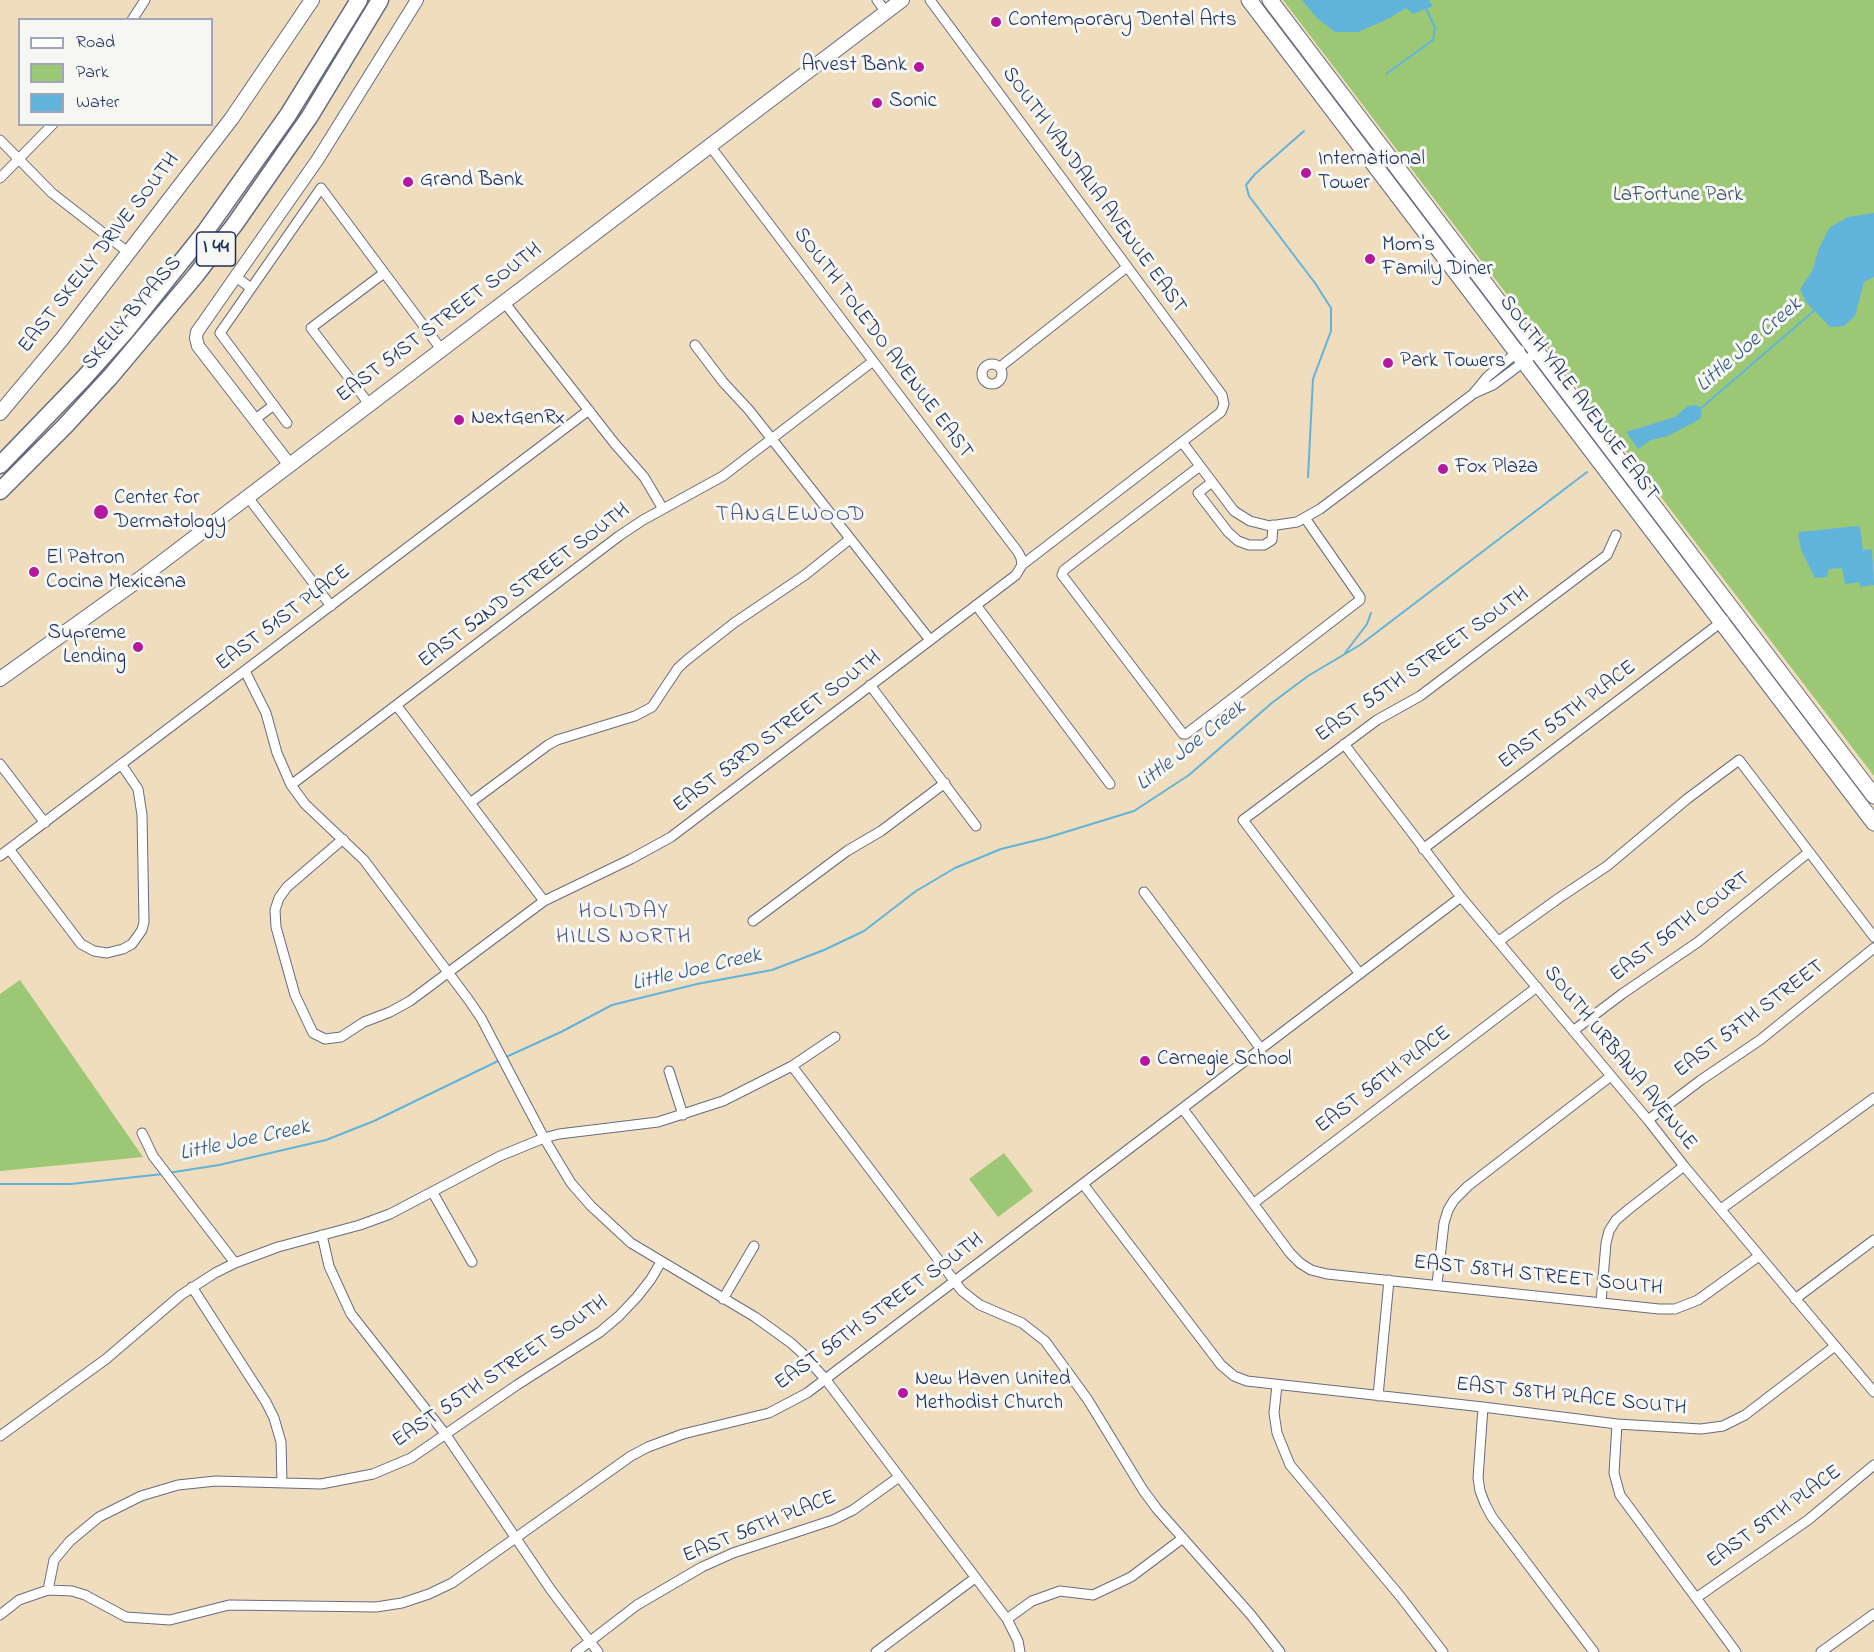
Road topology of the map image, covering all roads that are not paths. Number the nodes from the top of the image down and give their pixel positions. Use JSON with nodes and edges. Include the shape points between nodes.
{"nodes":[{"id":1,"x":145,"y":0,"type":"edge"},
{"id":2,"x":312,"y":0,"type":"edge"},
{"id":3,"x":358,"y":0,"type":"edge"},
{"id":4,"x":380,"y":0,"type":"edge"},
{"id":5,"x":417,"y":0,"type":"edge"},
{"id":6,"x":878,"y":0,"type":"edge"},
{"id":7,"x":902,"y":0,"type":"edge"},
{"id":8,"x":930,"y":0,"type":"edge"},
{"id":9,"x":1249,"y":0,"type":"edge"},
{"id":10,"x":1270,"y":0,"type":"edge"},
{"id":11,"x":886,"y":12,"type":"junction"},
{"id":12,"x":133,"y":18,"type":"edge"},
{"id":13,"x":51,"y":126,"type":"edge"},
{"id":14,"x":0,"y":140,"type":"edge"},
{"id":15,"x":710,"y":146,"type":"junction"},
{"id":16,"x":19,"y":160,"type":"junction"},
{"id":17,"x":0,"y":178,"type":"edge"},
{"id":18,"x":129,"y":253,"type":"junction"},
{"id":19,"x":1127,"y":267,"type":"junction"},
{"id":20,"x":384,"y":273,"type":"junction"},
{"id":21,"x":236,"y":277,"type":"junction"},
{"id":22,"x":251,"y":288,"type":"junction"},
{"id":23,"x":504,"y":302,"type":"junction"},
{"id":24,"x":695,"y":345,"type":"dead end"},
{"id":25,"x":1533,"y":347,"type":"junction"},
{"id":26,"x":441,"y":349,"type":"junction"},
{"id":27,"x":1520,"y":357,"type":"junction"},
{"id":28,"x":872,"y":362,"type":"junction"},
{"id":29,"x":1000,"y":368,"type":"dead end"},
{"id":30,"x":369,"y":404,"type":"junction"},
{"id":31,"x":1224,"y":404,"type":"joint"},
{"id":32,"x":274,"y":405,"type":"junction"},
{"id":33,"x":589,"y":410,"type":"junction"},
{"id":34,"x":0,"y":412,"type":"edge"},
{"id":35,"x":254,"y":420,"type":"junction"},
{"id":36,"x":287,"y":423,"type":"dead end"},
{"id":37,"x":771,"y":438,"type":"junction"},
{"id":38,"x":1182,"y":442,"type":"junction"},
{"id":39,"x":289,"y":464,"type":"junction"},
{"id":40,"x":0,"y":465,"type":"edge"},
{"id":41,"x":1200,"y":466,"type":"junction"},
{"id":42,"x":1212,"y":482,"type":"junction"},
{"id":43,"x":0,"y":490,"type":"edge"},
{"id":44,"x":247,"y":496,"type":"junction"},
{"id":45,"x":663,"y":509,"type":"junction"},
{"id":46,"x":1305,"y":518,"type":"junction"},
{"id":47,"x":1273,"y":525,"type":"junction"},
{"id":48,"x":1616,"y":535,"type":"dead end"},
{"id":49,"x":850,"y":539,"type":"junction"},
{"id":50,"x":1022,"y":565,"type":"junction"},
{"id":51,"x":976,"y":605,"type":"junction"},
{"id":52,"x":331,"y":606,"type":"junction"},
{"id":53,"x":1734,"y":612,"type":"junction"},
{"id":54,"x":1721,"y":622,"type":"junction"},
{"id":55,"x":930,"y":640,"type":"junction"},
{"id":56,"x":245,"y":671,"type":"junction"},
{"id":57,"x":0,"y":679,"type":"edge"},
{"id":58,"x":870,"y":685,"type":"junction"},
{"id":59,"x":397,"y":706,"type":"junction"},
{"id":60,"x":1344,"y":744,"type":"junction"},
{"id":61,"x":0,"y":764,"type":"edge"},
{"id":62,"x":121,"y":764,"type":"junction"},
{"id":63,"x":945,"y":783,"type":"junction"},
{"id":64,"x":1110,"y":784,"type":"dead end"},
{"id":65,"x":291,"y":785,"type":"junction"},
{"id":66,"x":1874,"y":796,"type":"edge"},
{"id":67,"x":470,"y":803,"type":"junction"},
{"id":68,"x":45,"y":823,"type":"junction"},
{"id":69,"x":1874,"y":823,"type":"edge"},
{"id":70,"x":976,"y":826,"type":"dead end"},
{"id":71,"x":343,"y":839,"type":"junction"},
{"id":72,"x":9,"y":849,"type":"junction"},
{"id":73,"x":1423,"y":849,"type":"junction"},
{"id":74,"x":1809,"y":852,"type":"junction"},
{"id":75,"x":0,"y":856,"type":"edge"},
{"id":76,"x":1144,"y":892,"type":"dead end"},
{"id":77,"x":1461,"y":897,"type":"junction"},
{"id":78,"x":544,"y":901,"type":"junction"},
{"id":79,"x":753,"y":921,"type":"dead end"},
{"id":80,"x":1874,"y":938,"type":"edge"},
{"id":81,"x":1499,"y":941,"type":"junction"},
{"id":82,"x":1874,"y":948,"type":"edge"},
{"id":83,"x":448,"y":973,"type":"junction"},
{"id":84,"x":1360,"y":974,"type":"junction"},
{"id":85,"x":1537,"y":987,"type":"junction"},
{"id":86,"x":1573,"y":1030,"type":"junction"},
{"id":87,"x":835,"y":1037,"type":"dead end"},
{"id":88,"x":1261,"y":1049,"type":"junction"},
{"id":89,"x":792,"y":1066,"type":"junction"},
{"id":90,"x":669,"y":1071,"type":"dead end"},
{"id":91,"x":1611,"y":1076,"type":"junction"},
{"id":92,"x":1874,"y":1098,"type":"edge"},
{"id":93,"x":1183,"y":1109,"type":"junction"},
{"id":94,"x":683,"y":1115,"type":"junction"},
{"id":95,"x":1648,"y":1120,"type":"junction"},
{"id":96,"x":142,"y":1133,"type":"dead end"},
{"id":97,"x":544,"y":1138,"type":"junction"},
{"id":98,"x":1684,"y":1166,"type":"junction"},
{"id":99,"x":1083,"y":1184,"type":"junction"},
{"id":100,"x":433,"y":1193,"type":"junction"},
{"id":101,"x":1254,"y":1203,"type":"junction"},
{"id":102,"x":1721,"y":1209,"type":"junction"},
{"id":103,"x":322,"y":1235,"type":"junction"},
{"id":104,"x":1874,"y":1240,"type":"edge"},
{"id":105,"x":754,"y":1246,"type":"dead end"},
{"id":106,"x":1759,"y":1256,"type":"junction"},
{"id":107,"x":472,"y":1262,"type":"dead end"},
{"id":108,"x":661,"y":1262,"type":"junction"},
{"id":109,"x":235,"y":1263,"type":"junction"},
{"id":110,"x":1389,"y":1280,"type":"junction"},
{"id":111,"x":954,"y":1282,"type":"junction"},
{"id":112,"x":1437,"y":1284,"type":"junction"},
{"id":113,"x":192,"y":1287,"type":"junction"},
{"id":114,"x":723,"y":1299,"type":"junction"},
{"id":115,"x":1795,"y":1299,"type":"junction"},
{"id":116,"x":1601,"y":1302,"type":"junction"},
{"id":117,"x":1836,"y":1346,"type":"junction"},
{"id":118,"x":825,"y":1380,"type":"junction"},
{"id":119,"x":1277,"y":1386,"type":"junction"},
{"id":120,"x":1873,"y":1387,"type":"edge"},
{"id":121,"x":1377,"y":1396,"type":"junction"},
{"id":122,"x":1483,"y":1407,"type":"junction"},
{"id":123,"x":1617,"y":1424,"type":"junction"},
{"id":124,"x":446,"y":1435,"type":"junction"},
{"id":125,"x":0,"y":1436,"type":"edge"},
{"id":126,"x":1874,"y":1466,"type":"edge"},
{"id":127,"x":899,"y":1477,"type":"junction"},
{"id":128,"x":282,"y":1483,"type":"junction"},
{"id":129,"x":516,"y":1538,"type":"junction"},
{"id":130,"x":1183,"y":1538,"type":"junction"},
{"id":131,"x":975,"y":1578,"type":"junction"},
{"id":132,"x":48,"y":1590,"type":"junction"},
{"id":133,"x":1696,"y":1598,"type":"junction"},
{"id":134,"x":1874,"y":1614,"type":"edge"},
{"id":135,"x":0,"y":1615,"type":"edge"},
{"id":136,"x":1007,"y":1619,"type":"junction"},
{"id":137,"x":590,"y":1641,"type":"junction"},
{"id":138,"x":576,"y":1652,"type":"edge"},
{"id":139,"x":598,"y":1652,"type":"edge"},
{"id":140,"x":876,"y":1652,"type":"edge"},
{"id":141,"x":1020,"y":1652,"type":"edge"},
{"id":142,"x":1280,"y":1652,"type":"edge"},
{"id":143,"x":1443,"y":1652,"type":"edge"},
{"id":144,"x":1594,"y":1652,"type":"edge"},
{"id":145,"x":1736,"y":1652,"type":"edge"},
{"id":146,"x":1821,"y":1652,"type":"edge"}],
"edges":[{"from":1,"to":12,"type":"street"},
{"from":2,"to":18,"type":"main road","name":"EAST SKELLY DRIVE SOUTH","via":[[232,118]]},
{"from":3,"to":40,"type":"highway","name":"SKELLY BYPASS","number":"I 44","via":[[288,115],[198,241],[125,332]]},
{"from":4,"to":43,"type":"highway","name":"SKELLY BYPASS","number":"I 44","via":[[310,116],[196,275],[111,376]]},
{"from":5,"to":21,"type":"street","via":[[318,159]]},
{"from":6,"to":11,"type":"street"},
{"from":7,"to":11,"type":"main road","name":"EAST 51ST STREET SOUTH"},
{"from":8,"to":19,"type":"street","name":"SOUTH VANDALIA AVENUE EAST"},
{"from":9,"to":27,"type":"main road","name":"SOUTH YALE AVENUE EAST"},
{"from":10,"to":25,"type":"main road","name":"SOUTH YALE AVENUE EAST"},
{"from":11,"to":15,"type":"main road","name":"EAST 51ST STREET SOUTH"},
{"from":13,"to":16,"type":"street"},
{"from":14,"to":16,"type":"street"},
{"from":15,"to":23,"type":"main road","name":"EAST 51ST STREET SOUTH"},
{"from":15,"to":28,"type":"street","name":"SOUTH TOLEDO AVENUE EAST"},
{"from":16,"to":17,"type":"street"},
{"from":16,"to":18,"type":"street","via":[[52,194]]},
{"from":18,"to":34,"type":"main road","name":"EAST SKELLY DRIVE SOUTH"},
{"from":19,"to":29,"type":"street"},
{"from":19,"to":31,"type":"street","name":"SOUTH VANDALIA AVENUE EAST","via":[[1222,395]]},
{"from":20,"to":22,"type":"street","via":[[321,188]]},
{"from":20,"to":26,"type":"street"},
{"from":20,"to":30,"type":"street","via":[[311,328]]},
{"from":21,"to":22,"type":"street"},
{"from":21,"to":35,"type":"street","via":[[200,325],[196,338]]},
{"from":22,"to":32,"type":"street","via":[[220,333]]},
{"from":23,"to":26,"type":"main road","name":"EAST 51ST STREET SOUTH"},
{"from":23,"to":33,"type":"street"},
{"from":24,"to":37,"type":"street"},
{"from":25,"to":27,"type":"street"},
{"from":25,"to":53,"type":"main road","name":"SOUTH YALE AVENUE EAST"},
{"from":26,"to":30,"type":"main road","name":"EAST 51ST STREET SOUTH"},
{"from":27,"to":46,"type":"street","via":[[1487,377],[1473,394]]},
{"from":27,"to":54,"type":"main road","name":"SOUTH YALE AVENUE EAST"},
{"from":28,"to":37,"type":"street","name":"EAST 52ND STREET SOUTH"},
{"from":28,"to":50,"type":"street","name":"SOUTH TOLEDO AVENUE EAST","via":[[1018,552]]},
{"from":30,"to":39,"type":"main road","name":"EAST 51ST STREET SOUTH"},
{"from":31,"to":38,"type":"street","name":"EAST 53RD STREET SOUTH","via":[[1221,412]]},
{"from":32,"to":35,"type":"street"},
{"from":32,"to":36,"type":"street"},
{"from":33,"to":45,"type":"street","via":[[644,477]]},
{"from":33,"to":52,"type":"street","name":"EAST 51ST PLACE"},
{"from":35,"to":39,"type":"street"},
{"from":37,"to":45,"type":"street","name":"EAST 52ND STREET SOUTH","via":[[723,476]]},
{"from":37,"to":49,"type":"street"},
{"from":38,"to":41,"type":"street"},
{"from":38,"to":50,"type":"street","name":"EAST 53RD STREET SOUTH"},
{"from":39,"to":44,"type":"main road","name":"EAST 51ST STREET SOUTH"},
{"from":41,"to":42,"type":"street"},
{"from":41,"to":46,"type":"street","via":[[1062,575],[1183,734],[1360,600]]},
{"from":42,"to":47,"type":"street","via":[[1234,511],[1250,521]]},
{"from":42,"to":47,"type":"street","via":[[1198,493],[1238,542],[1264,545],[1272,540]]},
{"from":44,"to":52,"type":"street"},
{"from":44,"to":57,"type":"main road","name":"EAST 51ST STREET SOUTH"},
{"from":45,"to":59,"type":"street","name":"EAST 52ND STREET SOUTH","via":[[602,548]]},
{"from":46,"to":47,"type":"street"},
{"from":48,"to":60,"type":"street","name":"EAST 55TH STREET SOUTH","via":[[1607,555],[1420,696]]},
{"from":49,"to":55,"type":"street"},
{"from":49,"to":67,"type":"street","via":[[688,659],[652,707],[557,740]]},
{"from":50,"to":51,"type":"street","name":"EAST 53RD STREET SOUTH","via":[[1016,575]]},
{"from":51,"to":55,"type":"street","name":"EAST 53RD STREET SOUTH"},
{"from":51,"to":64,"type":"street"},
{"from":52,"to":56,"type":"street","name":"EAST 51ST PLACE"},
{"from":53,"to":54,"type":"street","name":"EAST 55TH PLACE"},
{"from":53,"to":66,"type":"main road","name":"SOUTH YALE AVENUE EAST"},
{"from":54,"to":69,"type":"main road","name":"SOUTH YALE AVENUE EAST"},
{"from":54,"to":73,"type":"street","name":"EAST 55TH PLACE"},
{"from":55,"to":58,"type":"street","name":"EAST 53RD STREET SOUTH"},
{"from":56,"to":62,"type":"street","name":"EAST 51ST PLACE"},
{"from":56,"to":65,"type":"street","via":[[266,713]]},
{"from":58,"to":63,"type":"street"},
{"from":58,"to":78,"type":"street","name":"EAST 53RD STREET SOUTH","via":[[671,837]]},
{"from":59,"to":65,"type":"street","name":"EAST 52ND STREET SOUTH"},
{"from":59,"to":67,"type":"street"},
{"from":60,"to":73,"type":"street","name":"SOUTH URBANA AVENUE"},
{"from":60,"to":84,"type":"street","name":"EAST 55TH STREET SOUTH","via":[[1243,820]]},
{"from":61,"to":68,"type":"street"},
{"from":62,"to":68,"type":"street","name":"EAST 51ST PLACE"},
{"from":62,"to":72,"type":"street","via":[[138,789],[142,815],[144,922],[132,944],[107,953],[81,944]]},
{"from":63,"to":70,"type":"street"},
{"from":63,"to":79,"type":"street"},
{"from":65,"to":71,"type":"street","via":[[304,804]]},
{"from":67,"to":78,"type":"street"},
{"from":68,"to":72,"type":"street","name":"EAST 51ST PLACE"},
{"from":71,"to":83,"type":"street","via":[[370,867]]},
{"from":71,"to":83,"type":"street","name":"EAST 53RD STREET SOUTH","via":[[287,887],[275,910],[285,963],[313,1033],[321,1038],[340,1037],[410,1001]]},
{"from":72,"to":75,"type":"street","name":"EAST 51ST PLACE"},
{"from":73,"to":77,"type":"street","name":"SOUTH URBANA AVENUE"},
{"from":74,"to":80,"type":"street"},
{"from":74,"to":81,"type":"street","via":[[1739,760],[1607,866]]},
{"from":74,"to":86,"type":"street","name":"EAST 56TH COURT","via":[[1698,942]]},
{"from":76,"to":88,"type":"street"},
{"from":77,"to":81,"type":"street","name":"SOUTH URBANA AVENUE"},
{"from":77,"to":84,"type":"street","name":"EAST 56TH STREET SOUTH"},
{"from":78,"to":83,"type":"street","name":"EAST 53RD STREET SOUTH"},
{"from":81,"to":85,"type":"street","name":"SOUTH URBANA AVENUE"},
{"from":82,"to":95,"type":"street","name":"EAST 57TH STREET","via":[[1760,1040]]},
{"from":83,"to":97,"type":"street","via":[[481,1018]]},
{"from":84,"to":88,"type":"street","name":"EAST 56TH STREET SOUTH"},
{"from":85,"to":86,"type":"street","name":"SOUTH URBANA AVENUE"},
{"from":85,"to":101,"type":"street","name":"EAST 56TH PLACE"},
{"from":86,"to":91,"type":"street","name":"SOUTH URBANA AVENUE"},
{"from":87,"to":89,"type":"street"},
{"from":88,"to":93,"type":"street","name":"EAST 56TH STREET SOUTH"},
{"from":89,"to":94,"type":"street","via":[[723,1101]]},
{"from":89,"to":111,"type":"street"},
{"from":90,"to":94,"type":"street"},
{"from":91,"to":95,"type":"street","name":"SOUTH URBANA AVENUE"},
{"from":91,"to":112,"type":"street","via":[[1454,1200],[1444,1223]]},
{"from":92,"to":102,"type":"street"},
{"from":93,"to":99,"type":"street","name":"EAST 56TH STREET SOUTH"},
{"from":93,"to":101,"type":"street"},
{"from":94,"to":97,"type":"street"},
{"from":95,"to":98,"type":"street","name":"SOUTH URBANA AVENUE"},
{"from":96,"to":109,"type":"street","via":[[153,1156]]},
{"from":97,"to":100,"type":"street","via":[[500,1156]]},
{"from":97,"to":108,"type":"street","via":[[571,1183],[591,1206],[631,1243]]},
{"from":98,"to":102,"type":"street","name":"SOUTH URBANA AVENUE"},
{"from":98,"to":116,"type":"street","via":[[1616,1221],[1606,1243]]},
{"from":99,"to":111,"type":"street","name":"EAST 56TH STREET SOUTH"},
{"from":99,"to":119,"type":"street","name":"EAST 58TH PLACE SOUTH","via":[[1221,1365],[1247,1382]]},
{"from":100,"to":103,"type":"street","via":[[390,1214]]},
{"from":100,"to":107,"type":"street"},
{"from":101,"to":110,"type":"street","name":"EAST 58TH STREET SOUTH","via":[[1290,1253],[1311,1270]]},
{"from":102,"to":106,"type":"street","name":"SOUTH URBANA AVENUE"},
{"from":103,"to":109,"type":"street"},
{"from":103,"to":124,"type":"street","via":[[329,1266],[351,1314]]},
{"from":104,"to":115,"type":"street"},
{"from":105,"to":114,"type":"street"},
{"from":106,"to":115,"type":"street","name":"SOUTH URBANA AVENUE"},
{"from":106,"to":116,"type":"street","name":"EAST 58TH STREET SOUTH","via":[[1687,1306],[1659,1309]]},
{"from":108,"to":114,"type":"street"},
{"from":108,"to":124,"type":"street","name":"EAST 55TH STREET SOUTH","via":[[636,1297],[600,1332]]},
{"from":109,"to":113,"type":"street"},
{"from":110,"to":112,"type":"street","name":"EAST 58TH STREET SOUTH"},
{"from":110,"to":121,"type":"street"},
{"from":111,"to":118,"type":"street","name":"EAST 56TH STREET SOUTH"},
{"from":111,"to":130,"type":"street","via":[[972,1300],[1022,1323],[1045,1341],[1088,1400],[1143,1490]]},
{"from":112,"to":116,"type":"street","name":"EAST 58TH STREET SOUTH"},
{"from":113,"to":125,"type":"street","via":[[106,1359]]},
{"from":113,"to":128,"type":"street","via":[[274,1418],[281,1442]]},
{"from":114,"to":118,"type":"street","via":[[791,1342]]},
{"from":115,"to":117,"type":"street","name":"SOUTH URBANA AVENUE"},
{"from":117,"to":120,"type":"street","name":"SOUTH URBANA AVENUE"},
{"from":117,"to":123,"type":"street","name":"EAST 58TH PLACE SOUTH","via":[[1745,1416],[1723,1426],[1701,1429]]},
{"from":118,"to":127,"type":"street"},
{"from":118,"to":129,"type":"street","name":"EAST 56TH STREET SOUTH","via":[[769,1413],[683,1434],[648,1447],[615,1466]]},
{"from":119,"to":121,"type":"street","name":"EAST 58TH PLACE SOUTH"},
{"from":119,"to":143,"type":"street","via":[[1277,1433],[1290,1465]]},
{"from":121,"to":122,"type":"street","name":"EAST 58TH PLACE SOUTH"},
{"from":122,"to":123,"type":"street","name":"EAST 58TH PLACE SOUTH"},
{"from":122,"to":144,"type":"street","via":[[1478,1478],[1485,1504]]},
{"from":123,"to":133,"type":"street","via":[[1614,1473],[1620,1495]]},
{"from":124,"to":128,"type":"street","name":"EAST 55TH STREET SOUTH","via":[[411,1458],[373,1474],[321,1484]]},
{"from":124,"to":129,"type":"street"},
{"from":126,"to":133,"type":"street","name":"EAST 59TH PLACE","via":[[1808,1520]]},
{"from":127,"to":131,"type":"street"},
{"from":127,"to":137,"type":"street","name":"EAST 56TH PLACE","via":[[833,1520],[702,1567],[637,1605]]},
{"from":128,"to":132,"type":"street","name":"EAST 55TH STREET SOUTH","via":[[198,1482],[128,1501],[99,1517],[59,1551],[51,1566]]},
{"from":129,"to":132,"type":"street","name":"EAST 56TH STREET SOUTH","via":[[452,1583],[402,1604],[376,1607],[229,1605],[170,1620],[148,1619],[126,1617],[72,1591]]},
{"from":129,"to":137,"type":"street"},
{"from":130,"to":136,"type":"street","via":[[1131,1577],[1093,1595],[1060,1591],[1032,1601]]},
{"from":130,"to":142,"type":"street"},
{"from":131,"to":136,"type":"street"},
{"from":131,"to":140,"type":"street"},
{"from":132,"to":135,"type":"street","via":[[19,1600]]},
{"from":133,"to":145,"type":"street"},
{"from":134,"to":146,"type":"street"},
{"from":136,"to":141,"type":"street"},
{"from":137,"to":138,"type":"street","name":"EAST 56TH PLACE"},
{"from":137,"to":139,"type":"street"}]}
